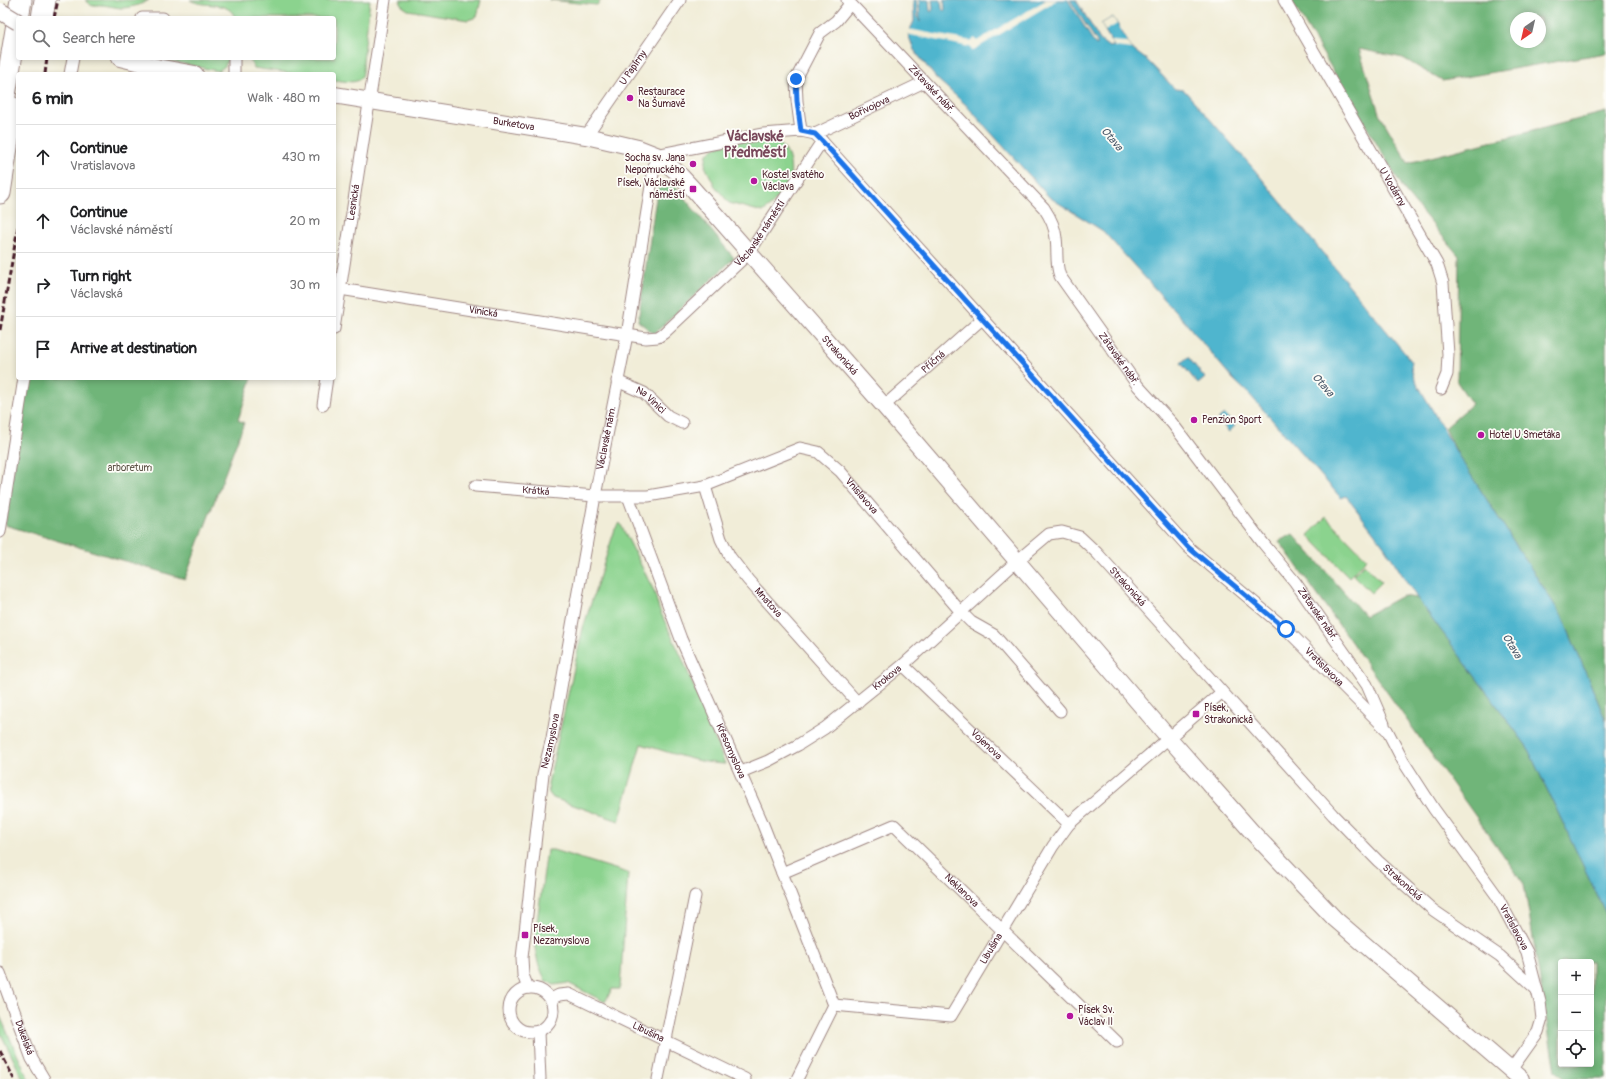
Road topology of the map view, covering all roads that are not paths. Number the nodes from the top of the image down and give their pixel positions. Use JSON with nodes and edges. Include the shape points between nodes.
{"nodes":[{"id":1,"x":20,"y":0,"type":"edge"},
{"id":2,"x":29,"y":0,"type":"edge"},
{"id":3,"x":45,"y":0,"type":"edge"},
{"id":4,"x":385,"y":0,"type":"edge"},
{"id":5,"x":680,"y":0,"type":"edge"},
{"id":6,"x":1284,"y":0,"type":"edge"},
{"id":7,"x":849,"y":2,"type":"edge"},
{"id":8,"x":0,"y":12,"type":"edge"},
{"id":9,"x":17,"y":16,"type":"edge"},
{"id":10,"x":26,"y":16,"type":"edge"},
{"id":11,"x":42,"y":16,"type":"edge"},
{"id":12,"x":16,"y":21,"type":"edge"},
{"id":13,"x":16,"y":25,"type":"edge"},
{"id":14,"x":21,"y":60,"type":"edge"},
{"id":15,"x":73,"y":60,"type":"edge"},
{"id":16,"x":128,"y":60,"type":"edge"},
{"id":17,"x":234,"y":60,"type":"edge"},
{"id":18,"x":19,"y":72,"type":"edge"},
{"id":19,"x":70,"y":72,"type":"edge"},
{"id":20,"x":184,"y":72,"type":"edge"},
{"id":21,"x":234,"y":72,"type":"edge"},
{"id":22,"x":924,"y":82,"type":"junction"},
{"id":23,"x":16,"y":88,"type":"edge"},
{"id":24,"x":336,"y":95,"type":"edge"},
{"id":25,"x":370,"y":100,"type":"junction"},
{"id":26,"x":0,"y":125,"type":"edge"},
{"id":27,"x":801,"y":131,"type":"junction"},
{"id":28,"x":586,"y":136,"type":"junction"},
{"id":29,"x":818,"y":137,"type":"junction"},
{"id":30,"x":656,"y":155,"type":"junction"},
{"id":31,"x":0,"y":193,"type":"edge"},
{"id":32,"x":749,"y":253,"type":"junction"},
{"id":33,"x":340,"y":289,"type":"junction"},
{"id":34,"x":336,"y":316,"type":"edge"},
{"id":35,"x":982,"y":319,"type":"junction"},
{"id":36,"x":627,"y":335,"type":"junction"},
{"id":37,"x":24,"y":380,"type":"edge"},
{"id":38,"x":327,"y":380,"type":"edge"},
{"id":39,"x":617,"y":381,"type":"junction"},
{"id":40,"x":1441,"y":389,"type":"dead end"},
{"id":41,"x":323,"y":405,"type":"dead end"},
{"id":42,"x":884,"y":406,"type":"junction"},
{"id":43,"x":682,"y":423,"type":"dead end"},
{"id":44,"x":475,"y":486,"type":"dead end"},
{"id":45,"x":705,"y":486,"type":"junction"},
{"id":46,"x":595,"y":496,"type":"junction"},
{"id":47,"x":628,"y":496,"type":"junction"},
{"id":48,"x":0,"y":532,"type":"edge"},
{"id":49,"x":1017,"y":561,"type":"junction"},
{"id":50,"x":961,"y":612,"type":"junction"},
{"id":51,"x":903,"y":665,"type":"junction"},
{"id":52,"x":1221,"y":692,"type":"junction"},
{"id":53,"x":858,"y":703,"type":"junction"},
{"id":54,"x":1060,"y":711,"type":"dead end"},
{"id":55,"x":1387,"y":730,"type":"junction"},
{"id":56,"x":1168,"y":737,"type":"junction"},
{"id":57,"x":741,"y":772,"type":"junction"},
{"id":58,"x":1069,"y":824,"type":"junction"},
{"id":59,"x":782,"y":873,"type":"junction"},
{"id":60,"x":695,"y":896,"type":"dead end"},
{"id":61,"x":1003,"y":930,"type":"junction"},
{"id":62,"x":0,"y":973,"type":"edge"},
{"id":63,"x":528,"y":988,"type":"junction"},
{"id":64,"x":1537,"y":990,"type":"junction"},
{"id":65,"x":551,"y":999,"type":"junction"},
{"id":66,"x":834,"y":1005,"type":"junction"},
{"id":67,"x":538,"y":1032,"type":"junction"},
{"id":68,"x":666,"y":1041,"type":"junction"},
{"id":69,"x":1117,"y":1042,"type":"dead end"},
{"id":70,"x":1516,"y":1075,"type":"edge"},
{"id":71,"x":44,"y":1079,"type":"edge"},
{"id":72,"x":540,"y":1079,"type":"edge"},
{"id":73,"x":658,"y":1079,"type":"edge"},
{"id":74,"x":745,"y":1079,"type":"edge"},
{"id":75,"x":797,"y":1079,"type":"edge"}],
"edges":[{"from":1,"to":9,"type":"highway"},
{"from":2,"to":10,"type":"highway"},
{"from":3,"to":11,"type":"highway"},
{"from":4,"to":25,"type":"street"},
{"from":5,"to":28,"type":"street","name":"U Papírny"},
{"from":6,"to":40,"type":"street","name":"U Vodárny","via":[[1437,264],[1443,283],[1448,354],[1448,374]]},
{"from":7,"to":22,"type":"street","name":"Zátavské nábř."},
{"from":7,"to":27,"type":"street","via":[[836,21],[820,33],[796,79]]},
{"from":8,"to":12,"type":"main road","bridge":true},
{"from":13,"to":26,"type":"highway"},
{"from":14,"to":18,"type":"highway"},
{"from":15,"to":19,"type":"street"},
{"from":16,"to":20,"type":"main road"},
{"from":17,"to":21,"type":"street"},
{"from":22,"to":29,"type":"street","name":"Bořivojova"},
{"from":22,"to":55,"type":"street","name":"Zátavské nábř.","via":[[1044,208],[1055,231],[1056,268],[1060,276],[1138,386],[1172,423],[1295,582],[1367,685]]},
{"from":23,"to":31,"type":"highway"},
{"from":24,"to":25,"type":"main road","name":"Burketova"},
{"from":25,"to":28,"type":"main road","name":"Burketova"},
{"from":25,"to":33,"type":"street","name":"Lesnická"},
{"from":27,"to":29,"type":"street"},
{"from":27,"to":30,"type":"street","via":[[763,134]]},
{"from":28,"to":30,"type":"main road","name":"Burketova","via":[[638,148]]},
{"from":29,"to":32,"type":"street","name":"Václavské náměstí"},
{"from":29,"to":35,"type":"street","name":"Vratislavova"},
{"from":30,"to":32,"type":"main road","name":"Strakonická","via":[[693,188]]},
{"from":30,"to":36,"type":"street"},
{"from":32,"to":36,"type":"street","name":"Václavské náměstí","via":[[664,333],[652,338]]},
{"from":32,"to":42,"type":"main road","name":"Strakonická"},
{"from":33,"to":34,"type":"street","name":"Lesnická"},
{"from":33,"to":36,"type":"street","name":"Vinická"},
{"from":35,"to":42,"type":"street","name":"Příčná"},
{"from":35,"to":55,"type":"street","name":"Vratislavova","via":[[1188,547],[1286,629]]},
{"from":36,"to":39,"type":"street"},
{"from":37,"to":48,"type":"street"},
{"from":38,"to":41,"type":"street"},
{"from":39,"to":43,"type":"street","name":"Na Vinici","via":[[644,392],[668,416]]},
{"from":39,"to":46,"type":"street","name":"Václavské nám."},
{"from":42,"to":49,"type":"main road","name":"Strakonická"},
{"from":44,"to":46,"type":"street","name":"Krátká"},
{"from":45,"to":47,"type":"street","name":"Vnislavova","via":[[648,496]]},
{"from":45,"to":50,"type":"street","name":"Vnislavova","via":[[800,448],[818,452],[840,471]]},
{"from":45,"to":53,"type":"street","name":"Mnatova","via":[[721,539],[730,557]]},
{"from":46,"to":47,"type":"street","name":"Vnislavova"},
{"from":46,"to":63,"type":"street","name":"Nezamyslova","via":[[552,738],[543,774],[522,958],[523,975]]},
{"from":47,"to":57,"type":"street","name":"Křesomyslova","via":[[681,639]]},
{"from":49,"to":50,"type":"street","name":"Krokova"},
{"from":49,"to":52,"type":"street","name":"Strakonická","via":[[1049,534],[1062,532],[1080,537]]},
{"from":49,"to":56,"type":"main road","name":"Strakonická"},
{"from":50,"to":51,"type":"street","name":"Krokova"},
{"from":50,"to":54,"type":"street","name":"Vnislavova","via":[[971,622],[994,635]]},
{"from":51,"to":53,"type":"street","name":"Krokova"},
{"from":51,"to":58,"type":"street","name":"Vojenova"},
{"from":52,"to":56,"type":"street"},
{"from":52,"to":64,"type":"street","name":"Strakonická","via":[[1378,861],[1433,910],[1500,956]]},
{"from":53,"to":57,"type":"street","name":"Krokova","via":[[798,746]]},
{"from":55,"to":64,"type":"street","name":"Vratislavova","via":[[1403,761],[1434,809],[1497,896],[1527,952]]},
{"from":56,"to":58,"type":"street","name":"Libušina"},
{"from":56,"to":70,"type":"main road","name":"Strakonická","via":[[1252,832],[1335,919]]},
{"from":57,"to":59,"type":"street","name":"Křesomyslova"},
{"from":58,"to":61,"type":"street","name":"Libušina"},
{"from":59,"to":61,"type":"street","name":"Neklanova","via":[[894,825]]},
{"from":59,"to":66,"type":"street","name":"Křesomyslova"},
{"from":60,"to":68,"type":"street"},
{"from":61,"to":66,"type":"street","name":"Libušina","via":[[951,1016]]},
{"from":61,"to":69,"type":"street","name":"Neklanova"},
{"from":62,"to":71,"type":"street","name":"Dukelská","via":[[32,1060]]},
{"from":63,"to":65,"type":"street","via":[[537,989]]},
{"from":63,"to":67,"type":"street","via":[[520,991],[512,1000],[510,1019],[522,1031]]},
{"from":64,"to":70,"type":"street","name":"Strakonická","via":[[1542,1019]]},
{"from":65,"to":67,"type":"street","via":[[553,1015],[545,1028]]},
{"from":65,"to":68,"type":"street","name":"Libušina","via":[[569,994]]},
{"from":66,"to":75,"type":"street"},
{"from":67,"to":72,"type":"street"},
{"from":68,"to":73,"type":"street"},
{"from":68,"to":74,"type":"street","name":"Libušina"}]}
